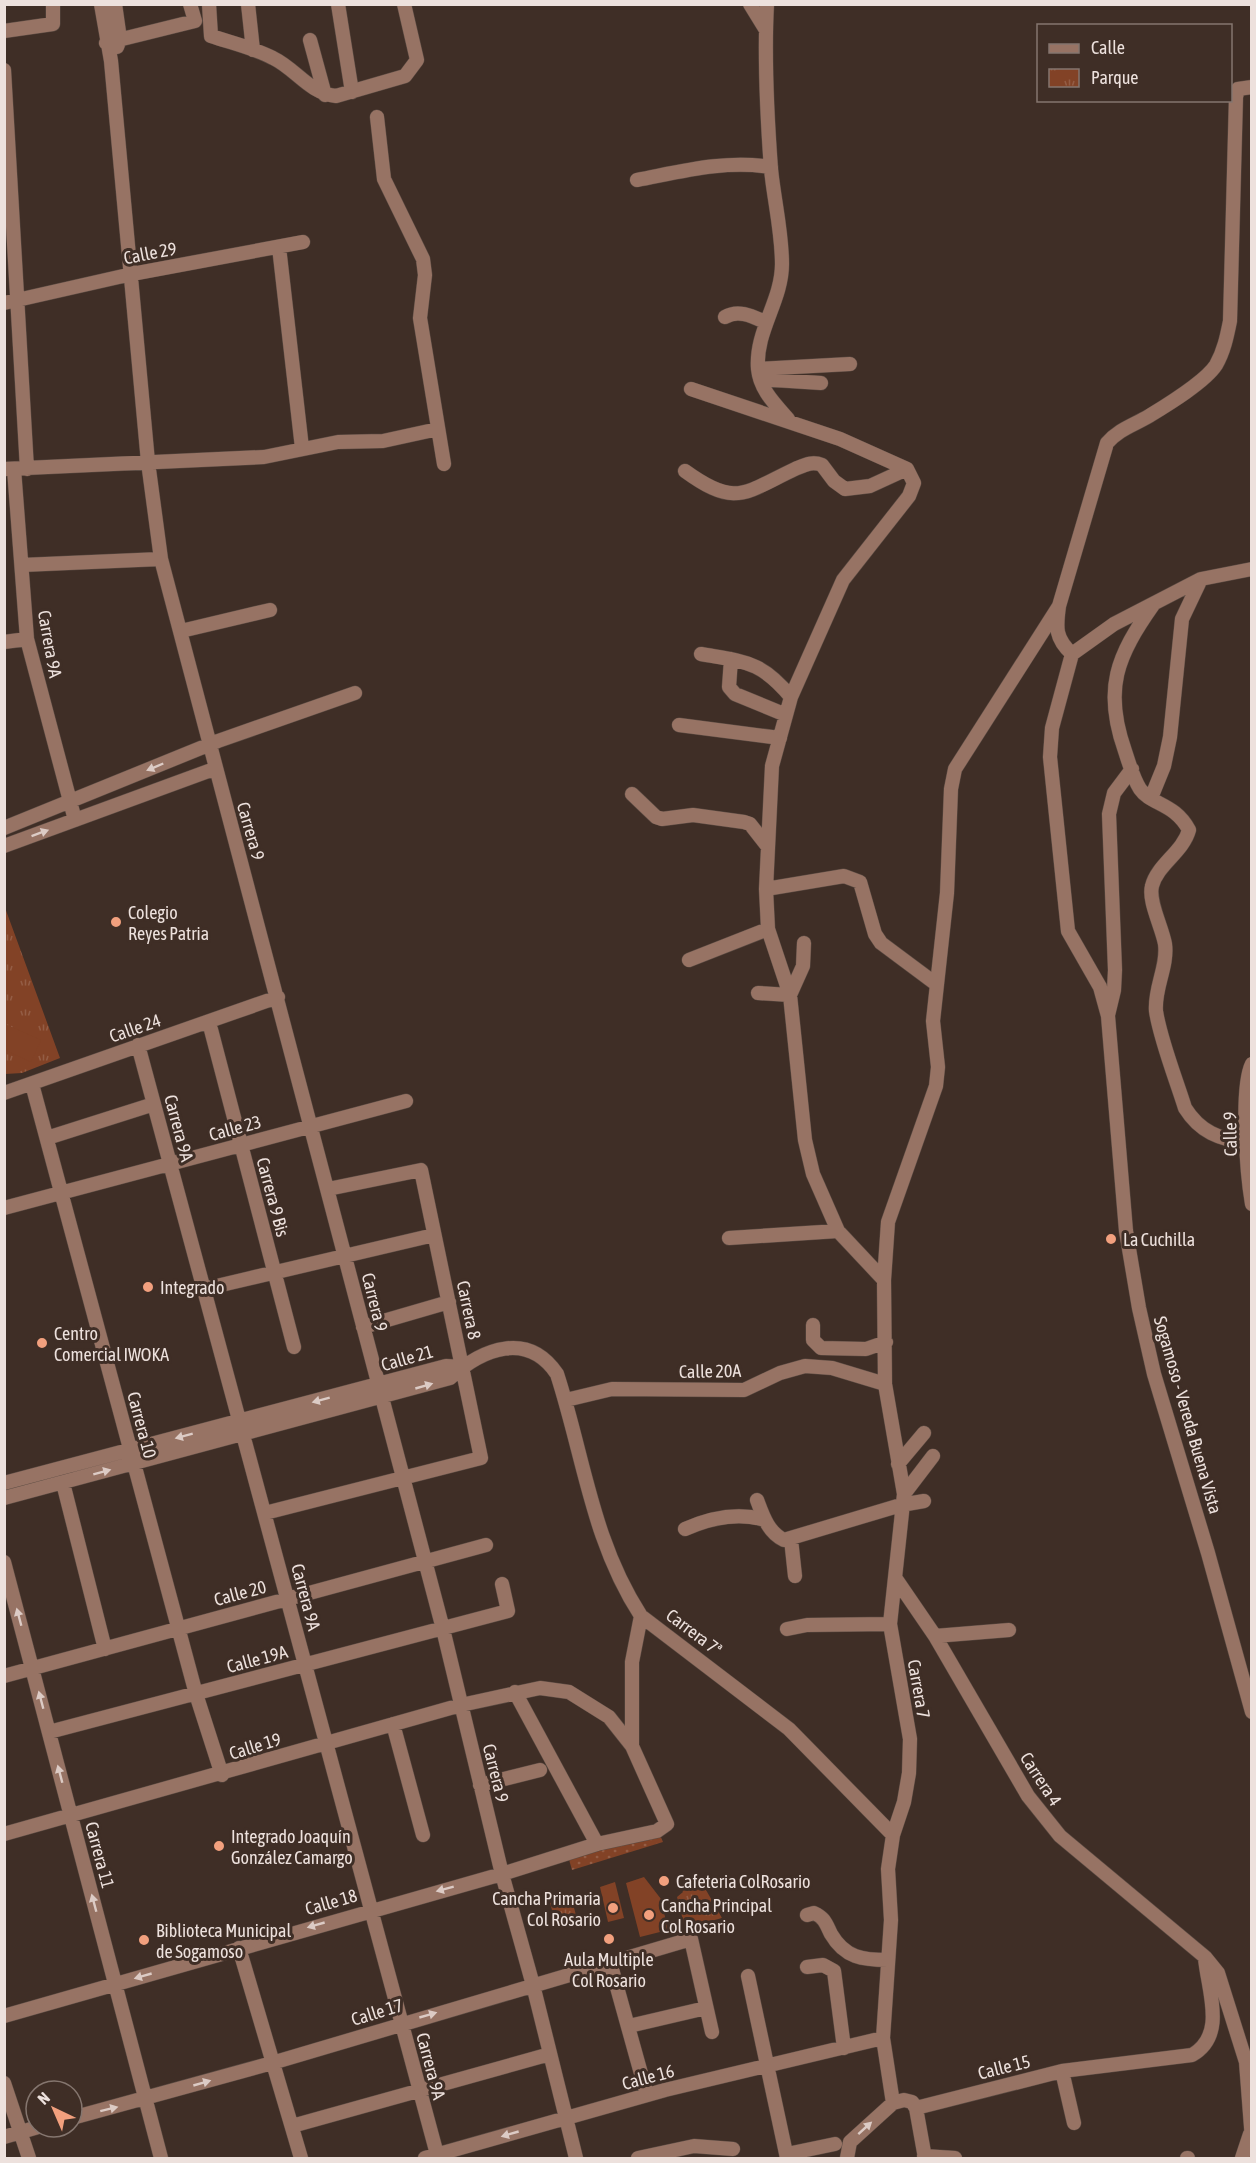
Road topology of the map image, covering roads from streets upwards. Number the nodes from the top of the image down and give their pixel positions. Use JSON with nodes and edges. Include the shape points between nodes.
{"nodes":[{"id":1,"x":53,"y":4,"type":"edge"},
{"id":2,"x":101,"y":4,"type":"edge"},
{"id":3,"x":115,"y":4,"type":"edge"},
{"id":4,"x":190,"y":4,"type":"edge"},
{"id":5,"x":209,"y":4,"type":"edge"},
{"id":6,"x":248,"y":4,"type":"edge"},
{"id":7,"x":338,"y":4,"type":"edge"},
{"id":8,"x":404,"y":4,"type":"edge"},
{"id":9,"x":750,"y":4,"type":"edge"},
{"id":10,"x":767,"y":4,"type":"edge"},
{"id":11,"x":766,"y":30,"type":"junction"},
{"id":12,"x":4,"y":31,"type":"edge"},
{"id":13,"x":120,"y":39,"type":"junction"},
{"id":14,"x":310,"y":40,"type":"dead end"},
{"id":15,"x":106,"y":44,"type":"junction"},
{"id":16,"x":254,"y":50,"type":"junction"},
{"id":17,"x":111,"y":61,"type":"junction"},
{"id":18,"x":4,"y":70,"type":"edge"},
{"id":19,"x":1251,"y":87,"type":"edge"},
{"id":20,"x":6,"y":90,"type":"edge"},
{"id":21,"x":352,"y":92,"type":"junction"},
{"id":22,"x":325,"y":95,"type":"junction"},
{"id":23,"x":377,"y":117,"type":"dead end"},
{"id":24,"x":771,"y":167,"type":"junction"},
{"id":25,"x":637,"y":180,"type":"dead end"},
{"id":26,"x":9,"y":204,"type":"edge"},
{"id":27,"x":303,"y":242,"type":"dead end"},
{"id":28,"x":279,"y":247,"type":"junction"},
{"id":29,"x":132,"y":274,"type":"junction"},
{"id":30,"x":19,"y":301,"type":"junction"},
{"id":31,"x":4,"y":303,"type":"edge"},
{"id":32,"x":725,"y":317,"type":"dead end"},
{"id":33,"x":765,"y":322,"type":"junction"},
{"id":34,"x":850,"y":364,"type":"dead end"},
{"id":35,"x":759,"y":374,"type":"junction"},
{"id":36,"x":821,"y":383,"type":"dead end"},
{"id":37,"x":691,"y":389,"type":"dead end"},
{"id":38,"x":788,"y":419,"type":"junction"},
{"id":39,"x":438,"y":429,"type":"junction"},
{"id":40,"x":302,"y":448,"type":"junction"},
{"id":41,"x":148,"y":462,"type":"junction"},
{"id":42,"x":444,"y":464,"type":"dead end"},
{"id":43,"x":15,"y":469,"type":"edge"},
{"id":44,"x":907,"y":469,"type":"junction"},
{"id":45,"x":685,"y":471,"type":"dead end"},
{"id":46,"x":161,"y":560,"type":"junction"},
{"id":47,"x":22,"y":565,"type":"junction"},
{"id":48,"x":1251,"y":569,"type":"edge"},
{"id":49,"x":1201,"y":579,"type":"junction"},
{"id":50,"x":1156,"y":601,"type":"junction"},
{"id":51,"x":1059,"y":606,"type":"junction"},
{"id":52,"x":270,"y":610,"type":"dead end"},
{"id":53,"x":181,"y":631,"type":"junction"},
{"id":54,"x":27,"y":639,"type":"junction"},
{"id":55,"x":4,"y":642,"type":"edge"},
{"id":56,"x":701,"y":654,"type":"dead end"},
{"id":57,"x":1072,"y":654,"type":"junction"},
{"id":58,"x":731,"y":659,"type":"junction"},
{"id":59,"x":355,"y":693,"type":"dead end"},
{"id":60,"x":791,"y":697,"type":"junction"},
{"id":61,"x":786,"y":715,"type":"junction"},
{"id":62,"x":679,"y":725,"type":"dead end"},
{"id":63,"x":780,"y":738,"type":"junction"},
{"id":64,"x":209,"y":744,"type":"junction"},
{"id":65,"x":214,"y":769,"type":"junction"},
{"id":66,"x":1132,"y":770,"type":"junction"},
{"id":67,"x":632,"y":794,"type":"dead end"},
{"id":68,"x":1151,"y":798,"type":"junction"},
{"id":69,"x":69,"y":803,"type":"junction"},
{"id":70,"x":75,"y":820,"type":"junction"},
{"id":71,"x":4,"y":828,"type":"edge"},
{"id":72,"x":4,"y":846,"type":"edge"},
{"id":73,"x":768,"y":847,"type":"junction"},
{"id":74,"x":766,"y":889,"type":"junction"},
{"id":75,"x":768,"y":929,"type":"junction"},
{"id":76,"x":804,"y":943,"type":"dead end"},
{"id":77,"x":689,"y":960,"type":"dead end"},
{"id":78,"x":936,"y":984,"type":"junction"},
{"id":79,"x":758,"y":993,"type":"dead end"},
{"id":80,"x":790,"y":995,"type":"junction"},
{"id":81,"x":278,"y":998,"type":"junction"},
{"id":82,"x":1108,"y":1016,"type":"junction"},
{"id":83,"x":209,"y":1022,"type":"junction"},
{"id":84,"x":138,"y":1045,"type":"junction"},
{"id":85,"x":1251,"y":1064,"type":"edge"},
{"id":86,"x":32,"y":1084,"type":"junction"},
{"id":87,"x":4,"y":1093,"type":"edge"},
{"id":88,"x":406,"y":1101,"type":"dead end"},
{"id":89,"x":154,"y":1104,"type":"junction"},
{"id":90,"x":312,"y":1126,"type":"junction"},
{"id":91,"x":47,"y":1138,"type":"junction"},
{"id":92,"x":1247,"y":1143,"type":"junction"},
{"id":93,"x":241,"y":1145,"type":"junction"},
{"id":94,"x":170,"y":1164,"type":"junction"},
{"id":95,"x":328,"y":1189,"type":"junction"},
{"id":96,"x":61,"y":1193,"type":"junction"},
{"id":97,"x":1251,"y":1204,"type":"edge"},
{"id":98,"x":4,"y":1208,"type":"edge"},
{"id":99,"x":838,"y":1231,"type":"junction"},
{"id":100,"x":434,"y":1235,"type":"junction"},
{"id":101,"x":729,"y":1238,"type":"dead end"},
{"id":102,"x":345,"y":1257,"type":"junction"},
{"id":103,"x":275,"y":1273,"type":"junction"},
{"id":104,"x":884,"y":1280,"type":"junction"},
{"id":105,"x":204,"y":1289,"type":"junction"},
{"id":106,"x":449,"y":1302,"type":"junction"},
{"id":107,"x":813,"y":1325,"type":"dead end"},
{"id":108,"x":363,"y":1327,"type":"junction"},
{"id":109,"x":886,"y":1342,"type":"junction"},
{"id":110,"x":294,"y":1347,"type":"dead end"},
{"id":111,"x":462,"y":1367,"type":"junction"},
{"id":112,"x":885,"y":1384,"type":"junction"},
{"id":113,"x":380,"y":1391,"type":"junction"},
{"id":114,"x":566,"y":1400,"type":"junction"},
{"id":115,"x":242,"y":1428,"type":"junction"},
{"id":116,"x":924,"y":1433,"type":"dead end"},
{"id":117,"x":933,"y":1456,"type":"dead end"},
{"id":118,"x":132,"y":1457,"type":"junction"},
{"id":119,"x":898,"y":1464,"type":"junction"},
{"id":120,"x":402,"y":1479,"type":"junction"},
{"id":121,"x":63,"y":1482,"type":"junction"},
{"id":122,"x":4,"y":1484,"type":"edge"},
{"id":123,"x":4,"y":1498,"type":"edge"},
{"id":124,"x":757,"y":1500,"type":"dead end"},
{"id":125,"x":903,"y":1500,"type":"junction"},
{"id":126,"x":924,"y":1501,"type":"dead end"},
{"id":127,"x":265,"y":1513,"type":"junction"},
{"id":128,"x":765,"y":1520,"type":"junction"},
{"id":129,"x":685,"y":1529,"type":"dead end"},
{"id":130,"x":787,"y":1540,"type":"junction"},
{"id":131,"x":486,"y":1545,"type":"dead end"},
{"id":132,"x":424,"y":1562,"type":"junction"},
{"id":133,"x":5,"y":1564,"type":"edge"},
{"id":134,"x":795,"y":1576,"type":"dead end"},
{"id":135,"x":896,"y":1579,"type":"junction"},
{"id":136,"x":502,"y":1584,"type":"dead end"},
{"id":137,"x":288,"y":1599,"type":"junction"},
{"id":138,"x":642,"y":1616,"type":"junction"},
{"id":139,"x":890,"y":1624,"type":"junction"},
{"id":140,"x":178,"y":1629,"type":"junction"},
{"id":141,"x":442,"y":1629,"type":"junction"},
{"id":142,"x":787,"y":1629,"type":"dead end"},
{"id":143,"x":1009,"y":1629,"type":"dead end"},
{"id":144,"x":935,"y":1636,"type":"junction"},
{"id":145,"x":105,"y":1649,"type":"junction"},
{"id":146,"x":306,"y":1664,"type":"junction"},
{"id":147,"x":33,"y":1669,"type":"junction"},
{"id":148,"x":4,"y":1677,"type":"edge"},
{"id":149,"x":515,"y":1692,"type":"junction"},
{"id":150,"x":196,"y":1694,"type":"junction"},
{"id":151,"x":461,"y":1706,"type":"junction"},
{"id":152,"x":1251,"y":1712,"type":"edge"},
{"id":153,"x":393,"y":1724,"type":"junction"},
{"id":154,"x":49,"y":1732,"type":"junction"},
{"id":155,"x":327,"y":1743,"type":"junction"},
{"id":156,"x":632,"y":1746,"type":"junction"},
{"id":157,"x":540,"y":1770,"type":"dead end"},
{"id":158,"x":222,"y":1775,"type":"junction"},
{"id":159,"x":480,"y":1785,"type":"junction"},
{"id":160,"x":71,"y":1815,"type":"junction"},
{"id":161,"x":4,"y":1834,"type":"edge"},
{"id":162,"x":423,"y":1835,"type":"dead end"},
{"id":163,"x":892,"y":1835,"type":"junction"},
{"id":164,"x":597,"y":1844,"type":"junction"},
{"id":165,"x":502,"y":1874,"type":"junction"},
{"id":166,"x":372,"y":1909,"type":"junction"},
{"id":167,"x":807,"y":1915,"type":"dead end"},
{"id":168,"x":239,"y":1948,"type":"junction"},
{"id":169,"x":1205,"y":1957,"type":"junction"},
{"id":170,"x":888,"y":1960,"type":"junction"},
{"id":171,"x":610,"y":1962,"type":"junction"},
{"id":172,"x":807,"y":1967,"type":"dead end"},
{"id":173,"x":748,"y":1976,"type":"dead end"},
{"id":174,"x":115,"y":1984,"type":"junction"},
{"id":175,"x":533,"y":1985,"type":"junction"},
{"id":176,"x":706,"y":2008,"type":"junction"},
{"id":177,"x":4,"y":2016,"type":"edge"},
{"id":178,"x":401,"y":2023,"type":"junction"},
{"id":179,"x":629,"y":2026,"type":"junction"},
{"id":180,"x":712,"y":2032,"type":"dead end"},
{"id":181,"x":883,"y":2038,"type":"junction"},
{"id":182,"x":844,"y":2048,"type":"junction"},
{"id":183,"x":550,"y":2054,"type":"junction"},
{"id":184,"x":272,"y":2063,"type":"junction"},
{"id":185,"x":768,"y":2066,"type":"junction"},
{"id":186,"x":1062,"y":2071,"type":"junction"},
{"id":187,"x":4,"y":2083,"type":"edge"},
{"id":188,"x":419,"y":2091,"type":"junction"},
{"id":189,"x":647,"y":2095,"type":"junction"},
{"id":190,"x":145,"y":2100,"type":"junction"},
{"id":191,"x":893,"y":2103,"type":"junction"},
{"id":192,"x":916,"y":2108,"type":"junction"},
{"id":193,"x":84,"y":2115,"type":"edge"},
{"id":194,"x":566,"y":2119,"type":"junction"},
{"id":195,"x":1074,"y":2123,"type":"dead end"},
{"id":196,"x":292,"y":2126,"type":"junction"},
{"id":197,"x":24,"y":2131,"type":"edge"},
{"id":198,"x":20,"y":2132,"type":"junction"},
{"id":199,"x":4,"y":2137,"type":"edge"},
{"id":200,"x":1251,"y":2137,"type":"edge"},
{"id":201,"x":835,"y":2144,"type":"dead end"},
{"id":202,"x":733,"y":2149,"type":"dead end"},
{"id":203,"x":787,"y":2156,"type":"edge"},
{"id":204,"x":433,"y":2157,"type":"edge"},
{"id":205,"x":924,"y":2157,"type":"edge"},
{"id":206,"x":29,"y":2158,"type":"edge"},
{"id":207,"x":161,"y":2158,"type":"edge"},
{"id":208,"x":301,"y":2158,"type":"edge"},
{"id":209,"x":576,"y":2158,"type":"edge"},
{"id":210,"x":638,"y":2158,"type":"edge"},
{"id":211,"x":847,"y":2158,"type":"edge"},
{"id":212,"x":955,"y":2158,"type":"edge"},
{"id":213,"x":1242,"y":2158,"type":"edge"}],
"edges":[{"from":1,"to":12,"type":"street","via":[[53,24]]},
{"from":2,"to":15,"type":"street","name":"Carrera 9"},
{"from":3,"to":13,"type":"street"},
{"from":4,"to":13,"type":"street","via":[[195,21]]},
{"from":5,"to":16,"type":"street","via":[[211,36]]},
{"from":6,"to":16,"type":"street"},
{"from":7,"to":21,"type":"street"},
{"from":8,"to":21,"type":"street","via":[[417,60],[415,66],[405,76]]},
{"from":9,"to":11,"type":"street"},
{"from":10,"to":11,"type":"street"},
{"from":11,"to":24,"type":"street"},
{"from":13,"to":15,"type":"street"},
{"from":13,"to":17,"type":"street"},
{"from":14,"to":22,"type":"street"},
{"from":15,"to":17,"type":"street","name":"Carrera 9"},
{"from":16,"to":22,"type":"street","via":[[274,58]]},
{"from":17,"to":29,"type":"street","name":"Carrera 9"},
{"from":18,"to":20,"type":"street","name":"Carrera 9A"},
{"from":19,"to":51,"type":"street","via":[[1238,89],[1236,97],[1230,321],[1222,355],[1205,376],[1149,416],[1115,433],[1107,443]]},
{"from":20,"to":26,"type":"street","name":"Carrera 9A"},
{"from":21,"to":22,"type":"street"},
{"from":23,"to":39,"type":"street","via":[[384,179],[423,259],[420,318]]},
{"from":24,"to":25,"type":"street","via":[[720,164]]},
{"from":24,"to":33,"type":"street","via":[[782,263],[780,285]]},
{"from":26,"to":30,"type":"street","name":"Carrera 9A"},
{"from":27,"to":28,"type":"street","name":"Calle 29"},
{"from":28,"to":29,"type":"street","name":"Calle 29"},
{"from":28,"to":40,"type":"street"},
{"from":29,"to":30,"type":"street","name":"Calle 29"},
{"from":29,"to":41,"type":"street","name":"Carrera 9"},
{"from":30,"to":31,"type":"street","name":"Calle 29"},
{"from":30,"to":43,"type":"street","name":"Carrera 9A"},
{"from":32,"to":33,"type":"street","via":[[742,313]]},
{"from":33,"to":35,"type":"street","via":[[758,345]]},
{"from":34,"to":35,"type":"street"},
{"from":35,"to":36,"type":"street"},
{"from":35,"to":38,"type":"street","via":[[768,397]]},
{"from":37,"to":38,"type":"street"},
{"from":38,"to":44,"type":"street"},
{"from":39,"to":40,"type":"street","via":[[384,441],[338,441]]},
{"from":39,"to":42,"type":"street"},
{"from":40,"to":41,"type":"street","via":[[264,457]]},
{"from":41,"to":43,"type":"street"},
{"from":41,"to":46,"type":"street","name":"Carrera 9"},
{"from":43,"to":47,"type":"street","name":"Carrera 9A"},
{"from":44,"to":45,"type":"street","via":[[870,486],[845,489],[822,465],[809,463],[737,495],[711,489]]},
{"from":44,"to":60,"type":"street","via":[[914,483],[909,496],[843,580]]},
{"from":46,"to":47,"type":"street"},
{"from":46,"to":53,"type":"street","name":"Carrera 9"},
{"from":47,"to":54,"type":"street","name":"Carrera 9A"},
{"from":48,"to":49,"type":"street"},
{"from":49,"to":50,"type":"street"},
{"from":49,"to":68,"type":"street","via":[[1182,619],[1170,737]]},
{"from":50,"to":57,"type":"street"},
{"from":50,"to":66,"type":"street","via":[[1125,647],[1113,700],[1116,724]]},
{"from":51,"to":57,"type":"street","via":[[1055,630]]},
{"from":51,"to":78,"type":"street","name":"Carrera 7","via":[[955,769]]},
{"from":52,"to":53,"type":"street"},
{"from":53,"to":64,"type":"street","name":"Carrera 9"},
{"from":54,"to":55,"type":"street"},
{"from":54,"to":69,"type":"street","name":"Carrera 9A"},
{"from":56,"to":58,"type":"street"},
{"from":57,"to":82,"type":"street","name":"Sogamoso - Vereda Buena Vista","via":[[1052,728],[1051,782],[1068,931],[1100,987]]},
{"from":58,"to":60,"type":"street","via":[[769,672]]},
{"from":58,"to":61,"type":"street","via":[[729,687],[735,694]]},
{"from":59,"to":64,"type":"street"},
{"from":60,"to":61,"type":"street"},
{"from":61,"to":63,"type":"street"},
{"from":62,"to":63,"type":"street"},
{"from":63,"to":73,"type":"street","via":[[772,766]]},
{"from":64,"to":65,"type":"street","name":"Carrera 9"},
{"from":64,"to":69,"type":"street","one_way":true},
{"from":65,"to":70,"type":"street"},
{"from":65,"to":81,"type":"street","name":"Carrera 9"},
{"from":66,"to":68,"type":"street","via":[[1141,790]]},
{"from":66,"to":82,"type":"street","via":[[1114,793],[1110,814],[1115,970]]},
{"from":67,"to":73,"type":"street","via":[[662,819],[693,815],[744,822]]},
{"from":68,"to":92,"type":"street","via":[[1171,808],[1189,830],[1152,887],[1151,898],[1165,945],[1156,1012],[1185,1108],[1194,1122],[1215,1136]]},
{"from":69,"to":70,"type":"street","name":"Carrera 9A"},
{"from":69,"to":71,"type":"street"},
{"from":72,"to":70,"type":"street","one_way":true},
{"from":73,"to":74,"type":"street"},
{"from":74,"to":75,"type":"street"},
{"from":74,"to":78,"type":"street","via":[[844,876],[860,882],[881,943]]},
{"from":75,"to":77,"type":"street"},
{"from":75,"to":80,"type":"street"},
{"from":76,"to":80,"type":"street","via":[[803,966]]},
{"from":78,"to":104,"type":"street","name":"Carrera 7","via":[[936,1086],[888,1221]]},
{"from":79,"to":80,"type":"street"},
{"from":80,"to":99,"type":"street","via":[[805,1140],[816,1183]]},
{"from":81,"to":83,"type":"street","name":"Calle 24"},
{"from":81,"to":90,"type":"street","name":"Carrera 9"},
{"from":82,"to":152,"type":"street","name":"Sogamoso - Vereda Buena Vista","via":[[1126,1231],[1139,1308],[1154,1374]]},
{"from":83,"to":84,"type":"street","name":"Calle 24"},
{"from":83,"to":93,"type":"street","name":"Carrera 9 Bis"},
{"from":84,"to":86,"type":"street","name":"Calle 24"},
{"from":84,"to":89,"type":"street","name":"Carrera 9A"},
{"from":85,"to":92,"type":"street","name":"Calle 9","via":[[1247,1073]]},
{"from":86,"to":87,"type":"street","name":"Calle 24"},
{"from":86,"to":91,"type":"street","name":"Carrera 10"},
{"from":88,"to":90,"type":"street","name":"Calle 23"},
{"from":89,"to":91,"type":"street"},
{"from":89,"to":94,"type":"street","name":"Carrera 9A"},
{"from":90,"to":93,"type":"street","name":"Calle 23"},
{"from":90,"to":95,"type":"street","name":"Carrera 9"},
{"from":91,"to":96,"type":"street","name":"Carrera 10"},
{"from":92,"to":97,"type":"street","name":"Calle 9"},
{"from":93,"to":94,"type":"street","name":"Calle 23"},
{"from":93,"to":103,"type":"street","name":"Carrera 9 Bis"},
{"from":94,"to":96,"type":"street","name":"Calle 23"},
{"from":94,"to":105,"type":"street","name":"Carrera 9A"},
{"from":95,"to":100,"type":"street","name":"Carrera 8","via":[[421,1170]]},
{"from":95,"to":102,"type":"street","name":"Carrera 9"},
{"from":96,"to":98,"type":"street","name":"Calle 23"},
{"from":96,"to":118,"type":"street","name":"Carrera 10"},
{"from":99,"to":101,"type":"street"},
{"from":99,"to":104,"type":"street"},
{"from":100,"to":102,"type":"street"},
{"from":100,"to":106,"type":"street","name":"Carrera 8"},
{"from":102,"to":103,"type":"street"},
{"from":102,"to":108,"type":"street","name":"Carrera 9"},
{"from":103,"to":105,"type":"street"},
{"from":103,"to":110,"type":"street","name":"Carrera 9 Bis"},
{"from":104,"to":109,"type":"street","name":"Carrera 7"},
{"from":105,"to":115,"type":"street","name":"Carrera 9A"},
{"from":106,"to":108,"type":"street"},
{"from":106,"to":111,"type":"street","name":"Carrera 8"},
{"from":107,"to":109,"type":"street","via":[[813,1340],[821,1348],[866,1349]]},
{"from":108,"to":113,"type":"street","name":"Carrera 9"},
{"from":109,"to":112,"type":"street","name":"Carrera 7"},
{"from":111,"to":113,"type":"street","name":"Calle 21","via":[[446,1366]]},
{"from":111,"to":114,"type":"street","name":"Calle 21","via":[[506,1347],[531,1350],[550,1363]]},
{"from":111,"to":120,"type":"street","name":"Carrera 8","via":[[481,1458]]},
{"from":112,"to":114,"type":"street","name":"Calle 20A","via":[[832,1368],[805,1366],[780,1372],[744,1390],[612,1389]]},
{"from":112,"to":119,"type":"street","name":"Carrera 7"},
{"from":113,"to":115,"type":"street","name":"Calle 21"},
{"from":113,"to":120,"type":"street","name":"Carrera 9"},
{"from":114,"to":138,"type":"street","name":"Carrera 7ª","via":[[586,1491],[601,1534],[627,1593]]},
{"from":115,"to":118,"type":"street","name":"Calle 21"},
{"from":115,"to":127,"type":"street","name":"Carrera 9A"},
{"from":116,"to":119,"type":"street"},
{"from":117,"to":125,"type":"street"},
{"from":121,"to":118,"type":"street","name":"Calle 21","one_way":true},
{"from":118,"to":122,"type":"street","name":"Calle 21"},
{"from":118,"to":140,"type":"street","name":"Carrera 10"},
{"from":119,"to":125,"type":"street","name":"Carrera 7"},
{"from":120,"to":127,"type":"street"},
{"from":120,"to":132,"type":"street","name":"Carrera 9"},
{"from":121,"to":123,"type":"street","name":"Calle 21"},
{"from":121,"to":145,"type":"street"},
{"from":124,"to":128,"type":"street"},
{"from":125,"to":126,"type":"street"},
{"from":125,"to":130,"type":"street"},
{"from":125,"to":135,"type":"street","name":"Carrera 7"},
{"from":127,"to":137,"type":"street","name":"Carrera 9A"},
{"from":128,"to":129,"type":"street","via":[[748,1515],[710,1520]]},
{"from":128,"to":130,"type":"street","via":[[776,1536]]},
{"from":130,"to":134,"type":"street"},
{"from":131,"to":132,"type":"street","name":"Calle 20"},
{"from":132,"to":137,"type":"street","name":"Calle 20"},
{"from":132,"to":141,"type":"street","name":"Carrera 9"},
{"from":147,"to":133,"type":"street","name":"Carrera 11","one_way":true},
{"from":135,"to":139,"type":"street","name":"Carrera 7"},
{"from":135,"to":144,"type":"street","name":"Carrera 4"},
{"from":136,"to":141,"type":"street","name":"Calle 19A","via":[[508,1611]]},
{"from":137,"to":140,"type":"street","name":"Calle 20"},
{"from":137,"to":146,"type":"street","name":"Carrera 9A"},
{"from":138,"to":156,"type":"street","via":[[632,1662]]},
{"from":138,"to":163,"type":"street","name":"Carrera 7ª","via":[[789,1728]]},
{"from":139,"to":142,"type":"street","via":[[807,1625]]},
{"from":139,"to":163,"type":"street","name":"Carrera 7","via":[[910,1739],[904,1802]]},
{"from":140,"to":145,"type":"street","name":"Calle 20"},
{"from":140,"to":150,"type":"street","name":"Carrera 10"},
{"from":141,"to":146,"type":"street","name":"Calle 19A"},
{"from":141,"to":151,"type":"street","name":"Carrera 9"},
{"from":143,"to":144,"type":"street"},
{"from":144,"to":169,"type":"street","name":"Carrera 4","via":[[1044,1818],[1060,1836]]},
{"from":145,"to":147,"type":"street","name":"Calle 20"},
{"from":146,"to":150,"type":"street","name":"Calle 19A"},
{"from":146,"to":155,"type":"street","name":"Carrera 9A"},
{"from":147,"to":148,"type":"street","name":"Calle 20"},
{"from":154,"to":147,"type":"street","name":"Carrera 11","one_way":true},
{"from":149,"to":151,"type":"street","name":"Calle 19"},
{"from":149,"to":156,"type":"street","via":[[540,1688],[568,1692],[609,1717]]},
{"from":149,"to":164,"type":"street"},
{"from":150,"to":154,"type":"street","name":"Calle 19A"},
{"from":150,"to":158,"type":"street","name":"Carrera 10"},
{"from":151,"to":153,"type":"street","name":"Calle 19"},
{"from":151,"to":159,"type":"street","name":"Carrera 9"},
{"from":153,"to":155,"type":"street","name":"Calle 19"},
{"from":153,"to":162,"type":"street"},
{"from":160,"to":154,"type":"street","name":"Carrera 11","one_way":true},
{"from":155,"to":158,"type":"street","name":"Calle 19"},
{"from":155,"to":166,"type":"street","name":"Carrera 9A"},
{"from":156,"to":164,"type":"street","name":"Calle 18","via":[[667,1824],[657,1831]]},
{"from":157,"to":159,"type":"street"},
{"from":158,"to":160,"type":"street","name":"Calle 19"},
{"from":159,"to":165,"type":"street","name":"Carrera 9"},
{"from":160,"to":161,"type":"street","name":"Calle 19"},
{"from":174,"to":160,"type":"street","name":"Carrera 11","one_way":true},
{"from":163,"to":170,"type":"street","name":"Carrera 7"},
{"from":164,"to":165,"type":"street","name":"Calle 18"},
{"from":165,"to":166,"type":"street","name":"Calle 18","one_way":true},
{"from":165,"to":175,"type":"street","name":"Carrera 9"},
{"from":166,"to":168,"type":"street","name":"Calle 18","one_way":true},
{"from":166,"to":178,"type":"street","name":"Carrera 9A"},
{"from":167,"to":170,"type":"street","via":[[814,1913],[824,1918],[838,1943],[854,1957]]},
{"from":168,"to":174,"type":"street","name":"Calle 18","one_way":true},
{"from":168,"to":184,"type":"street"},
{"from":169,"to":186,"type":"street","name":"Calle 15","via":[[1213,2013],[1212,2037],[1202,2049],[1192,2055]]},
{"from":169,"to":200,"type":"street","name":"Carrera 4","via":[[1218,1973],[1246,2062]]},
{"from":170,"to":181,"type":"street","name":"Carrera 7"},
{"from":171,"to":175,"type":"street","name":"Calle 17"},
{"from":171,"to":176,"type":"street","name":"Calle 17","via":[[691,1939]]},
{"from":171,"to":179,"type":"street"},
{"from":172,"to":182,"type":"street","via":[[823,1965],[834,1971]]},
{"from":173,"to":185,"type":"street"},
{"from":174,"to":177,"type":"street","name":"Calle 18"},
{"from":174,"to":190,"type":"street","name":"Carrera 11"},
{"from":178,"to":175,"type":"street","name":"Calle 17","one_way":true},
{"from":175,"to":183,"type":"street","name":"Carrera 9"},
{"from":176,"to":179,"type":"street"},
{"from":176,"to":180,"type":"street"},
{"from":178,"to":184,"type":"street","name":"Calle 17"},
{"from":178,"to":188,"type":"street","name":"Carrera 9A"},
{"from":179,"to":189,"type":"street"},
{"from":181,"to":182,"type":"street","name":"Calle 16"},
{"from":181,"to":191,"type":"street","name":"Carrera 7"},
{"from":182,"to":185,"type":"street","name":"Calle 16"},
{"from":183,"to":188,"type":"street"},
{"from":183,"to":194,"type":"street","name":"Carrera 9"},
{"from":190,"to":184,"type":"street","name":"Calle 17","one_way":true},
{"from":184,"to":196,"type":"street"},
{"from":185,"to":189,"type":"street","name":"Calle 16"},
{"from":185,"to":203,"type":"street"},
{"from":186,"to":192,"type":"street","name":"Calle 15"},
{"from":186,"to":195,"type":"street"},
{"from":187,"to":198,"type":"street"},
{"from":188,"to":196,"type":"street"},
{"from":188,"to":204,"type":"street","name":"Carrera 9A"},
{"from":189,"to":194,"type":"street","name":"Calle 16"},
{"from":193,"to":190,"type":"street","name":"Calle 17","one_way":true},
{"from":190,"to":207,"type":"street","name":"Carrera 11"},
{"from":191,"to":192,"type":"street","name":"Calle 15","via":[[904,2100]]},
{"from":211,"to":191,"type":"street","one_way":true,"via":[[850,2142]]},
{"from":192,"to":205,"type":"street"},
{"from":194,"to":204,"type":"street","name":"Calle 16","one_way":true},
{"from":194,"to":209,"type":"street","name":"Carrera 9"},
{"from":196,"to":208,"type":"street"},
{"from":197,"to":198,"type":"street"},
{"from":198,"to":199,"type":"street"},
{"from":198,"to":206,"type":"street"},
{"from":200,"to":213,"type":"street"},
{"from":201,"to":203,"type":"street"},
{"from":202,"to":210,"type":"street","via":[[694,2146]]},
{"from":205,"to":212,"type":"street"}]}
